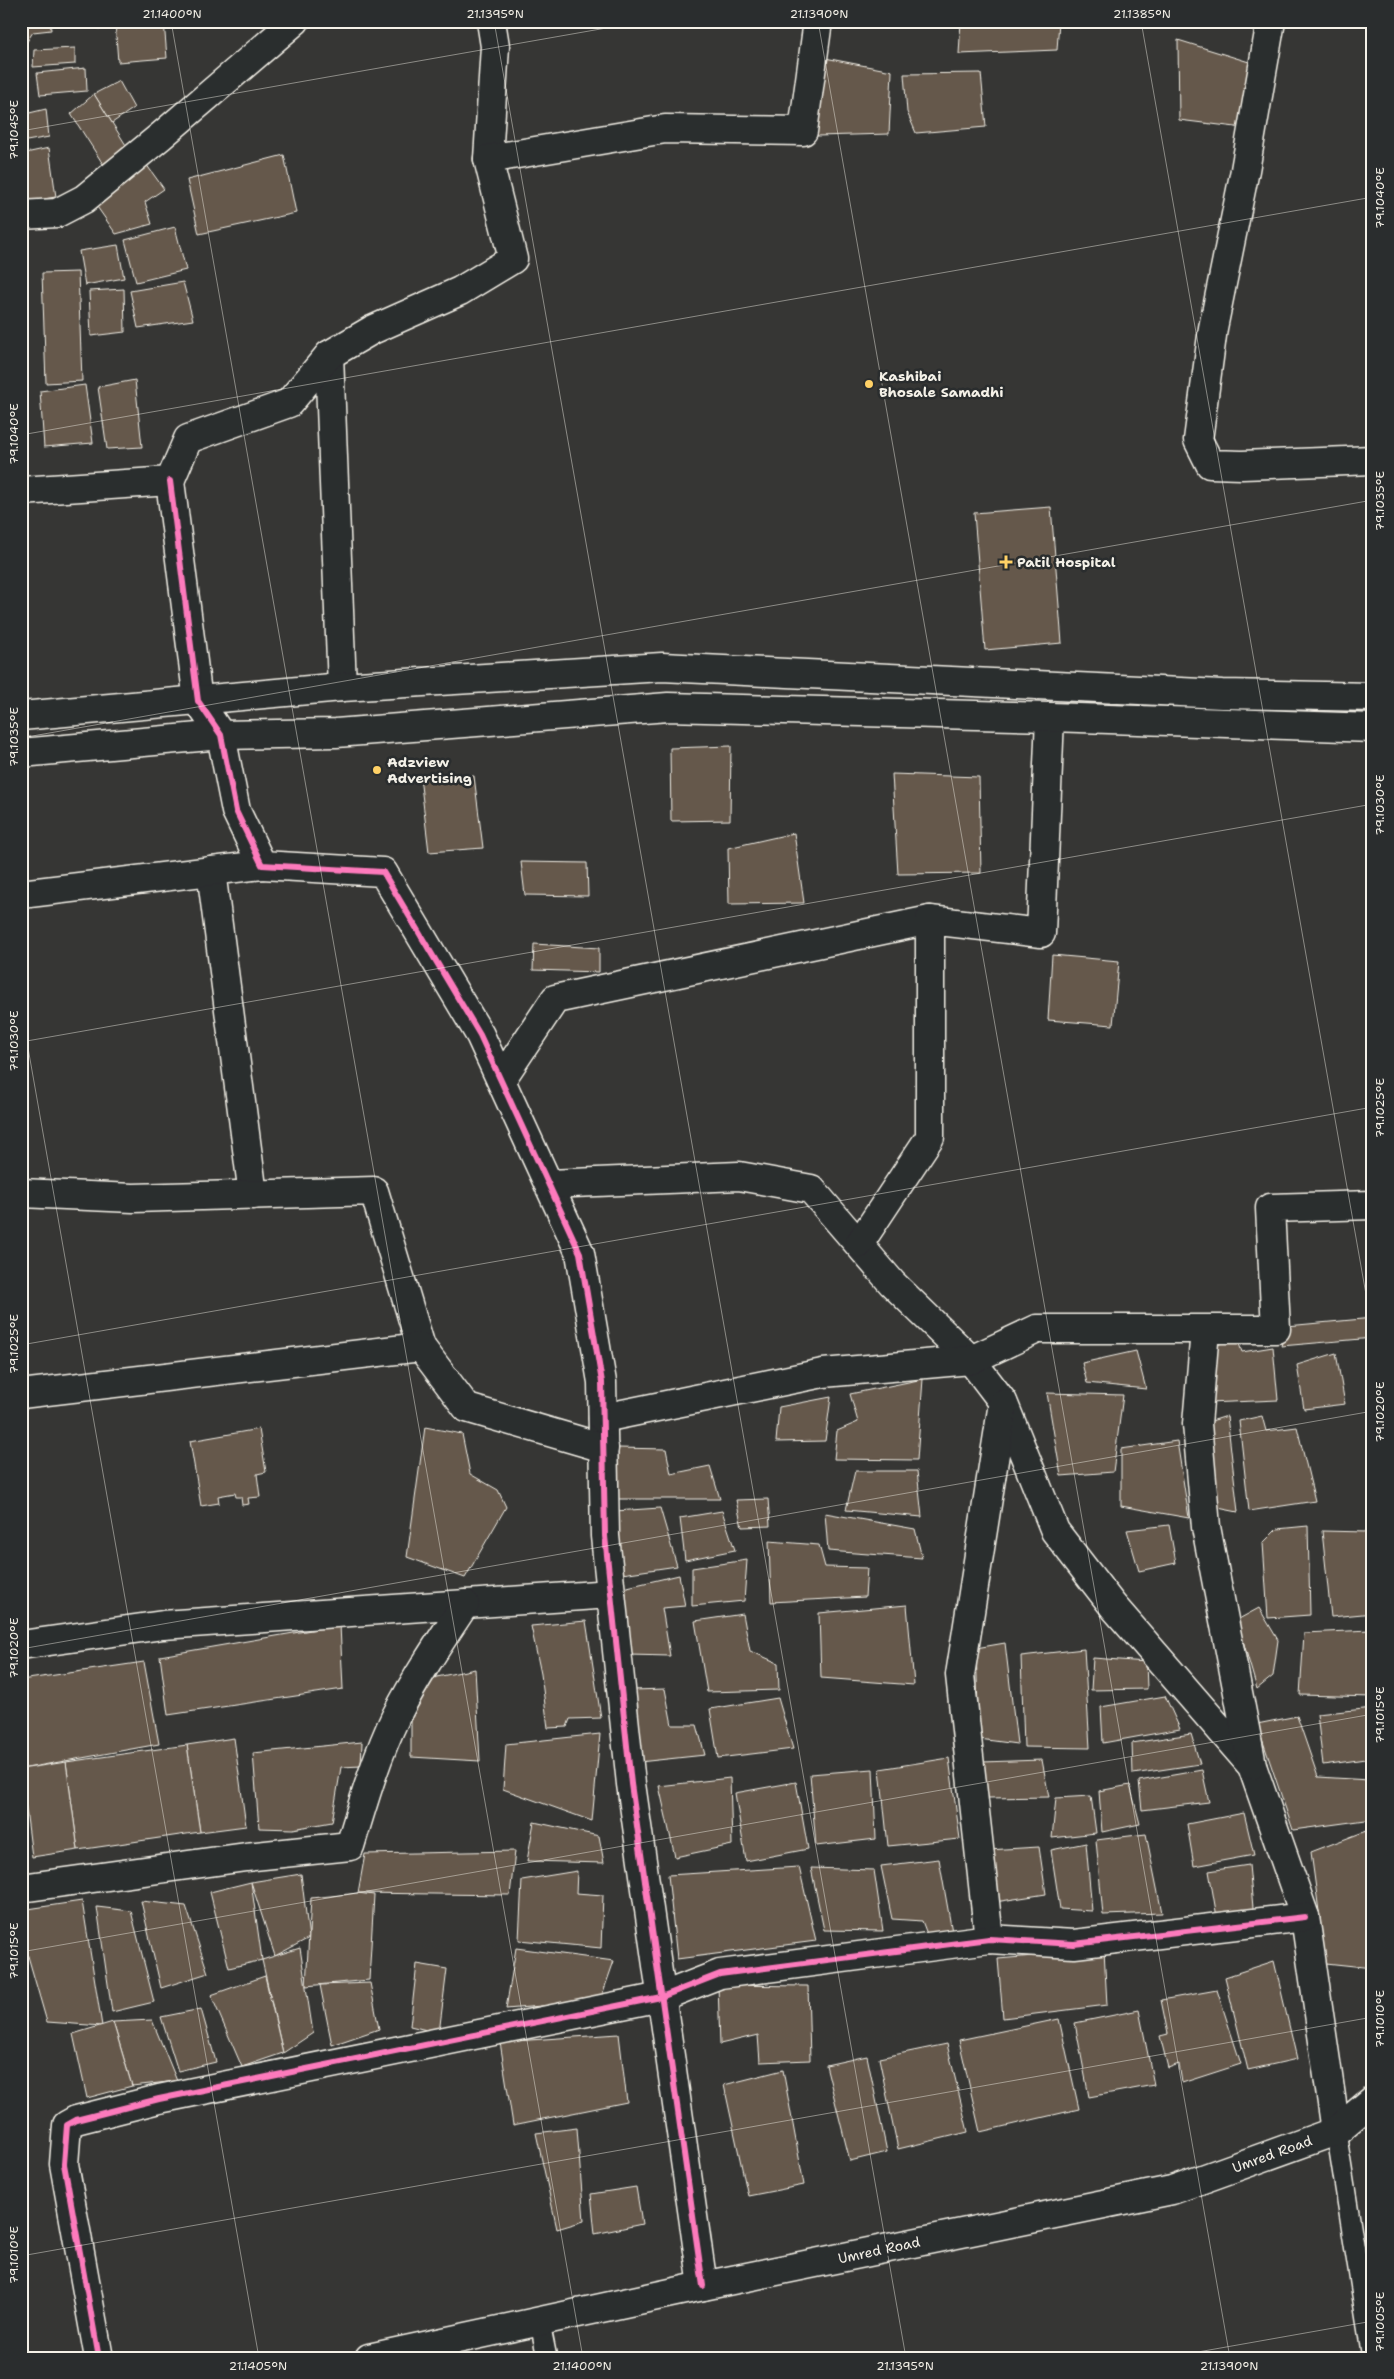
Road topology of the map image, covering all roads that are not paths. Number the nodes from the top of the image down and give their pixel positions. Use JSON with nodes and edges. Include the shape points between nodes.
{"nodes":[{"id":1,"x":295,"y":21,"type":"edge"},
{"id":2,"x":491,"y":21,"type":"edge"},
{"id":3,"x":818,"y":21,"type":"edge"},
{"id":4,"x":1271,"y":21,"type":"edge"},
{"id":5,"x":488,"y":160,"type":"junction"},
{"id":6,"x":21,"y":215,"type":"edge"},
{"id":7,"x":329,"y":355,"type":"junction"},
{"id":8,"x":1373,"y":460,"type":"edge"},
{"id":9,"x":170,"y":481,"type":"junction"},
{"id":10,"x":21,"y":491,"type":"edge"},
{"id":11,"x":342,"y":687,"type":"junction"},
{"id":12,"x":1373,"y":697,"type":"edge"},
{"id":13,"x":198,"y":701,"type":"junction"},
{"id":14,"x":21,"y":716,"type":"edge"},
{"id":15,"x":1050,"y":717,"type":"junction"},
{"id":16,"x":1373,"y":728,"type":"edge"},
{"id":17,"x":221,"y":735,"type":"junction"},
{"id":18,"x":21,"y":753,"type":"edge"},
{"id":19,"x":262,"y":865,"type":"junction"},
{"id":20,"x":211,"y":871,"type":"junction"},
{"id":21,"x":21,"y":894,"type":"edge"},
{"id":22,"x":930,"y":920,"type":"junction"},
{"id":23,"x":501,"y":1080,"type":"junction"},
{"id":24,"x":548,"y":1184,"type":"junction"},
{"id":25,"x":21,"y":1193,"type":"edge"},
{"id":26,"x":253,"y":1195,"type":"junction"},
{"id":27,"x":1373,"y":1205,"type":"edge"},
{"id":28,"x":859,"y":1244,"type":"junction"},
{"id":29,"x":1205,"y":1330,"type":"junction"},
{"id":30,"x":421,"y":1347,"type":"junction"},
{"id":31,"x":971,"y":1360,"type":"junction"},
{"id":32,"x":21,"y":1394,"type":"edge"},
{"id":33,"x":1003,"y":1402,"type":"junction"},
{"id":34,"x":603,"y":1418,"type":"junction"},
{"id":35,"x":604,"y":1448,"type":"junction"},
{"id":36,"x":611,"y":1594,"type":"junction"},
{"id":37,"x":465,"y":1604,"type":"junction"},
{"id":38,"x":21,"y":1645,"type":"edge"},
{"id":39,"x":1252,"y":1766,"type":"junction"},
{"id":40,"x":21,"y":1888,"type":"edge"},
{"id":41,"x":1305,"y":1917,"type":"junction"},
{"id":42,"x":989,"y":1939,"type":"junction"},
{"id":43,"x":661,"y":1997,"type":"junction"},
{"id":44,"x":1373,"y":2100,"type":"edge"},
{"id":45,"x":1336,"y":2131,"type":"junction"},
{"id":46,"x":703,"y":2286,"type":"junction"},
{"id":47,"x":540,"y":2323,"type":"junction"},
{"id":48,"x":99,"y":2358,"type":"edge"},
{"id":49,"x":369,"y":2358,"type":"edge"},
{"id":50,"x":547,"y":2358,"type":"edge"},
{"id":51,"x":1372,"y":2358,"type":"edge"}],
"edges":[{"from":1,"to":6,"type":"street","via":[[84,199],[57,213]]},
{"from":2,"to":5,"type":"street","via":[[495,46]]},
{"from":3,"to":5,"type":"street","via":[[803,131],[665,130]]},
{"from":4,"to":8,"type":"street","via":[[1213,328],[1198,440],[1210,464]]},
{"from":5,"to":7,"type":"street","via":[[514,259],[460,291],[372,330]]},
{"from":7,"to":9,"type":"street","via":[[289,404],[188,439]]},
{"from":7,"to":11,"type":"street"},
{"from":9,"to":10,"type":"street"},
{"from":9,"to":13,"type":"street"},
{"from":11,"to":12,"type":"street","via":[[662,667],[1222,694]]},
{"from":11,"to":13,"type":"street"},
{"from":13,"to":14,"type":"street"},
{"from":13,"to":17,"type":"street"},
{"from":15,"to":16,"type":"street"},
{"from":15,"to":17,"type":"street","via":[[668,707],[336,733]]},
{"from":15,"to":22,"type":"street","via":[[1041,933]]},
{"from":17,"to":18,"type":"street"},
{"from":17,"to":19,"type":"street","via":[[236,811]]},
{"from":19,"to":20,"type":"street"},
{"from":19,"to":23,"type":"street","via":[[384,872],[480,1035]]},
{"from":20,"to":21,"type":"street"},
{"from":20,"to":26,"type":"street"},
{"from":22,"to":23,"type":"street","via":[[555,999]]},
{"from":22,"to":28,"type":"street","via":[[930,1137]]},
{"from":23,"to":24,"type":"street"},
{"from":24,"to":28,"type":"street","via":[[739,1176],[811,1189]]},
{"from":24,"to":34,"type":"street","via":[[580,1253],[602,1382]]},
{"from":25,"to":26,"type":"street","via":[[133,1198]]},
{"from":26,"to":30,"type":"street","via":[[374,1191]]},
{"from":27,"to":29,"type":"street","via":[[1270,1208],[1276,1329]]},
{"from":28,"to":31,"type":"street","via":[[892,1283]]},
{"from":29,"to":31,"type":"street","via":[[1037,1329]]},
{"from":29,"to":39,"type":"street","via":[[1197,1424],[1206,1527]]},
{"from":30,"to":32,"type":"street"},
{"from":30,"to":35,"type":"street","via":[[467,1408]]},
{"from":31,"to":33,"type":"street"},
{"from":31,"to":34,"type":"street","via":[[822,1373]]},
{"from":33,"to":39,"type":"street","via":[[1055,1531],[1113,1606]]},
{"from":33,"to":42,"type":"street","via":[[960,1674]]},
{"from":34,"to":35,"type":"street"},
{"from":35,"to":36,"type":"street","via":[[605,1536]]},
{"from":36,"to":37,"type":"street"},
{"from":36,"to":43,"type":"street","via":[[631,1784]]},
{"from":37,"to":38,"type":"street","via":[[163,1625]]},
{"from":37,"to":40,"type":"street","via":[[396,1716],[377,1762],[350,1846]]},
{"from":39,"to":41,"type":"street"},
{"from":41,"to":42,"type":"street","via":[[1074,1944]]},
{"from":41,"to":45,"type":"street"},
{"from":42,"to":43,"type":"street","via":[[720,1974]]},
{"from":43,"to":46,"type":"street"},
{"from":43,"to":48,"type":"street","via":[[159,2098],[67,2124],[64,2164]]},
{"from":44,"to":45,"type":"street","name":"Umred Road"},
{"from":45,"to":46,"type":"street","name":"Umred Road","via":[[1172,2190]]},
{"from":45,"to":51,"type":"lane"},
{"from":46,"to":47,"type":"street","name":"Umred Road"},
{"from":47,"to":49,"type":"street","name":"Umred Road"},
{"from":47,"to":50,"type":"lane"}]}
